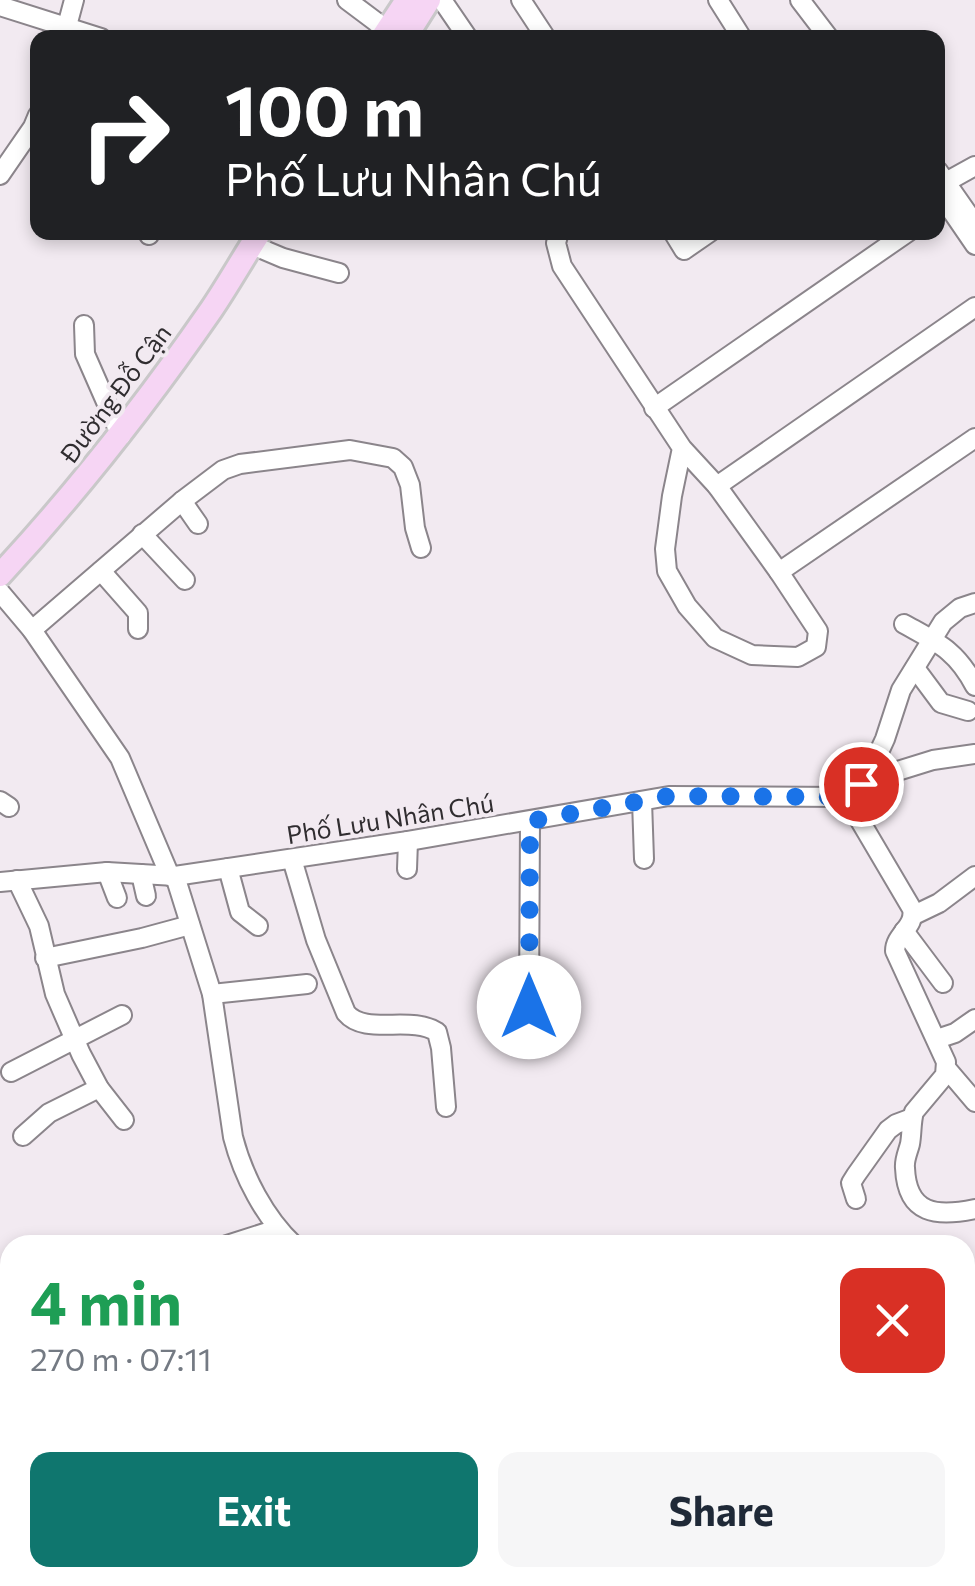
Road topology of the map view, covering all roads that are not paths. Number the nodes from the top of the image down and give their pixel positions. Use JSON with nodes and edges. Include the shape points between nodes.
{"nodes":[{"id":1,"x":74,"y":0,"type":"edge"},
{"id":2,"x":348,"y":0,"type":"edge"},
{"id":3,"x":407,"y":0,"type":"edge"},
{"id":4,"x":429,"y":0,"type":"edge"},
{"id":5,"x":442,"y":0,"type":"edge"},
{"id":6,"x":520,"y":0,"type":"edge"},
{"id":7,"x":718,"y":0,"type":"edge"},
{"id":8,"x":800,"y":0,"type":"edge"},
{"id":9,"x":0,"y":6,"type":"edge"},
{"id":10,"x":61,"y":30,"type":"edge"},
{"id":11,"x":385,"y":30,"type":"edge"},
{"id":12,"x":393,"y":30,"type":"edge"},
{"id":13,"x":396,"y":30,"type":"edge"},
{"id":14,"x":463,"y":30,"type":"edge"},
{"id":15,"x":541,"y":30,"type":"edge"},
{"id":16,"x":737,"y":30,"type":"edge"},
{"id":17,"x":824,"y":30,"type":"edge"},
{"id":18,"x":30,"y":130,"type":"edge"},
{"id":19,"x":975,"y":166,"type":"edge"},
{"id":20,"x":0,"y":174,"type":"edge"},
{"id":21,"x":945,"y":190,"type":"edge"},
{"id":22,"x":945,"y":197,"type":"edge"},
{"id":23,"x":945,"y":199,"type":"edge"},
{"id":24,"x":975,"y":224,"type":"edge"},
{"id":25,"x":255,"y":240,"type":"edge"},
{"id":26,"x":257,"y":240,"type":"edge"},
{"id":27,"x":557,"y":240,"type":"edge"},
{"id":28,"x":678,"y":240,"type":"edge"},
{"id":29,"x":698,"y":240,"type":"edge"},
{"id":30,"x":896,"y":240,"type":"edge"},
{"id":31,"x":975,"y":246,"type":"edge"},
{"id":32,"x":339,"y":274,"type":"dead end"},
{"id":33,"x":975,"y":307,"type":"edge"},
{"id":34,"x":84,"y":325,"type":"dead end"},
{"id":35,"x":654,"y":408,"type":"junction"},
{"id":36,"x":120,"y":436,"type":"junction"},
{"id":37,"x":975,"y":438,"type":"edge"},
{"id":38,"x":682,"y":448,"type":"junction"},
{"id":39,"x":716,"y":486,"type":"junction"},
{"id":40,"x":182,"y":501,"type":"junction"},
{"id":41,"x":198,"y":524,"type":"dead end"},
{"id":42,"x":142,"y":534,"type":"junction"},
{"id":43,"x":422,"y":548,"type":"dead end"},
{"id":44,"x":101,"y":571,"type":"junction"},
{"id":45,"x":778,"y":572,"type":"junction"},
{"id":46,"x":0,"y":575,"type":"edge"},
{"id":47,"x":185,"y":580,"type":"dead end"},
{"id":48,"x":0,"y":592,"type":"edge"},
{"id":49,"x":975,"y":603,"type":"edge"},
{"id":50,"x":904,"y":624,"type":"dead end"},
{"id":51,"x":138,"y":629,"type":"dead end"},
{"id":52,"x":32,"y":630,"type":"junction"},
{"id":53,"x":932,"y":640,"type":"junction"},
{"id":54,"x":915,"y":668,"type":"junction"},
{"id":55,"x":975,"y":686,"type":"edge"},
{"id":56,"x":968,"y":712,"type":"dead end"},
{"id":57,"x":975,"y":754,"type":"edge"},
{"id":58,"x":867,"y":778,"type":"junction"},
{"id":59,"x":846,"y":797,"type":"junction"},
{"id":60,"x":642,"y":801,"type":"junction"},
{"id":61,"x":530,"y":821,"type":"junction"},
{"id":62,"x":408,"y":841,"type":"junction"},
{"id":63,"x":292,"y":859,"type":"junction"},
{"id":64,"x":644,"y":859,"type":"dead end"},
{"id":65,"x":228,"y":868,"type":"junction"},
{"id":66,"x":407,"y":869,"type":"dead end"},
{"id":67,"x":108,"y":872,"type":"junction"},
{"id":68,"x":141,"y":874,"type":"junction"},
{"id":69,"x":172,"y":876,"type":"junction"},
{"id":70,"x":9,"y":881,"type":"edge"},
{"id":71,"x":974,"y":881,"type":"edge"},
{"id":72,"x":146,"y":896,"type":"dead end"},
{"id":73,"x":117,"y":898,"type":"dead end"},
{"id":74,"x":909,"y":923,"type":"junction"},
{"id":75,"x":190,"y":926,"type":"junction"},
{"id":76,"x":258,"y":926,"type":"dead end"},
{"id":77,"x":45,"y":958,"type":"junction"},
{"id":78,"x":943,"y":983,"type":"dead end"},
{"id":79,"x":307,"y":984,"type":"dead end"},
{"id":80,"x":212,"y":994,"type":"junction"},
{"id":81,"x":529,"y":1007,"type":"dead end"},
{"id":82,"x":122,"y":1015,"type":"dead end"},
{"id":83,"x":975,"y":1019,"type":"edge"},
{"id":84,"x":75,"y":1038,"type":"junction"},
{"id":85,"x":937,"y":1039,"type":"junction"},
{"id":86,"x":947,"y":1069,"type":"junction"},
{"id":87,"x":11,"y":1072,"type":"dead end"},
{"id":88,"x":99,"y":1088,"type":"junction"},
{"id":89,"x":975,"y":1102,"type":"edge"},
{"id":90,"x":446,"y":1107,"type":"dead end"},
{"id":91,"x":912,"y":1118,"type":"junction"},
{"id":92,"x":124,"y":1120,"type":"dead end"},
{"id":93,"x":23,"y":1136,"type":"dead end"},
{"id":94,"x":856,"y":1199,"type":"dead end"},
{"id":95,"x":975,"y":1209,"type":"edge"},
{"id":96,"x":277,"y":1229,"type":"junction"},
{"id":97,"x":258,"y":1235,"type":"edge"},
{"id":98,"x":283,"y":1235,"type":"edge"}],
"edges":[{"from":1,"to":10,"type":"street"},
{"from":2,"to":11,"type":"street"},
{"from":3,"to":12,"type":"main road"},
{"from":4,"to":13,"type":"main road"},
{"from":5,"to":14,"type":"street"},
{"from":6,"to":15,"type":"street"},
{"from":7,"to":16,"type":"street"},
{"from":8,"to":17,"type":"street"},
{"from":9,"to":10,"type":"street"},
{"from":18,"to":20,"type":"street"},
{"from":19,"to":21,"type":"street"},
{"from":22,"to":24,"type":"street"},
{"from":23,"to":31,"type":"street"},
{"from":25,"to":36,"type":"main road","name":"Đường Đỗ Cận"},
{"from":26,"to":32,"type":"street","via":[[283,258]]},
{"from":27,"to":35,"type":"street","via":[[562,266]]},
{"from":28,"to":29,"type":"street","via":[[684,250]]},
{"from":30,"to":35,"type":"street"},
{"from":33,"to":39,"type":"street"},
{"from":34,"to":36,"type":"street","via":[[85,354]]},
{"from":35,"to":38,"type":"street"},
{"from":36,"to":46,"type":"main road","name":"Đường Đỗ Cận"},
{"from":37,"to":45,"type":"street"},
{"from":38,"to":39,"type":"street"},
{"from":38,"to":45,"type":"street","via":[[665,549],[667,571],[687,606],[715,638],[752,655],[798,656],[816,647],[818,631]]},
{"from":39,"to":45,"type":"street"},
{"from":40,"to":41,"type":"street"},
{"from":40,"to":42,"type":"street"},
{"from":40,"to":43,"type":"street","via":[[240,464],[350,450],[393,458],[410,484]]},
{"from":42,"to":44,"type":"street"},
{"from":42,"to":47,"type":"street"},
{"from":44,"to":51,"type":"street","via":[[135,608]]},
{"from":44,"to":52,"type":"street"},
{"from":48,"to":52,"type":"street"},
{"from":49,"to":53,"type":"street","via":[[951,614]]},
{"from":50,"to":53,"type":"street"},
{"from":52,"to":69,"type":"street","via":[[120,758]]},
{"from":53,"to":54,"type":"street"},
{"from":53,"to":55,"type":"street","via":[[964,665]]},
{"from":54,"to":56,"type":"street","via":[[941,703]]},
{"from":54,"to":58,"type":"street"},
{"from":57,"to":58,"type":"street"},
{"from":58,"to":59,"type":"street"},
{"from":59,"to":60,"type":"street","name":"Phố Lưu Nhân Chú"},
{"from":59,"to":74,"type":"street"},
{"from":60,"to":61,"type":"street","name":"Phố Lưu Nhân Chú"},
{"from":60,"to":64,"type":"street"},
{"from":61,"to":62,"type":"street","name":"Phố Lưu Nhân Chú"},
{"from":61,"to":81,"type":"street"},
{"from":62,"to":63,"type":"street","name":"Phố Lưu Nhân Chú"},
{"from":62,"to":66,"type":"street"},
{"from":63,"to":65,"type":"street","name":"Phố Lưu Nhân Chú"},
{"from":63,"to":90,"type":"street","via":[[346,1012],[363,1024],[437,1032]]},
{"from":65,"to":69,"type":"street","name":"Phố Lưu Nhân Chú"},
{"from":65,"to":76,"type":"street","via":[[240,912]]},
{"from":67,"to":68,"type":"street","name":"Phố Lưu Nhân Chú"},
{"from":67,"to":70,"type":"street","name":"Phố Lưu Nhân Chú"},
{"from":67,"to":73,"type":"street"},
{"from":68,"to":69,"type":"street","name":"Phố Lưu Nhân Chú"},
{"from":68,"to":72,"type":"street"},
{"from":69,"to":75,"type":"street"},
{"from":70,"to":77,"type":"street","via":[[38,926]]},
{"from":71,"to":74,"type":"street"},
{"from":74,"to":78,"type":"street"},
{"from":74,"to":85,"type":"street","via":[[895,951]]},
{"from":75,"to":77,"type":"street"},
{"from":75,"to":80,"type":"street"},
{"from":77,"to":84,"type":"street"},
{"from":79,"to":80,"type":"street"},
{"from":80,"to":96,"type":"street","via":[[233,1137],[244,1172]]},
{"from":82,"to":84,"type":"street"},
{"from":83,"to":85,"type":"street"},
{"from":84,"to":87,"type":"street"},
{"from":84,"to":88,"type":"street"},
{"from":85,"to":86,"type":"street"},
{"from":86,"to":89,"type":"street"},
{"from":86,"to":91,"type":"street"},
{"from":88,"to":92,"type":"street"},
{"from":88,"to":93,"type":"street","via":[[49,1112]]},
{"from":91,"to":94,"type":"street","via":[[888,1130],[856,1175]]},
{"from":91,"to":95,"type":"street","via":[[904,1164],[913,1198],[926,1210],[947,1214]]},
{"from":96,"to":97,"type":"street"},
{"from":96,"to":98,"type":"street"}]}
